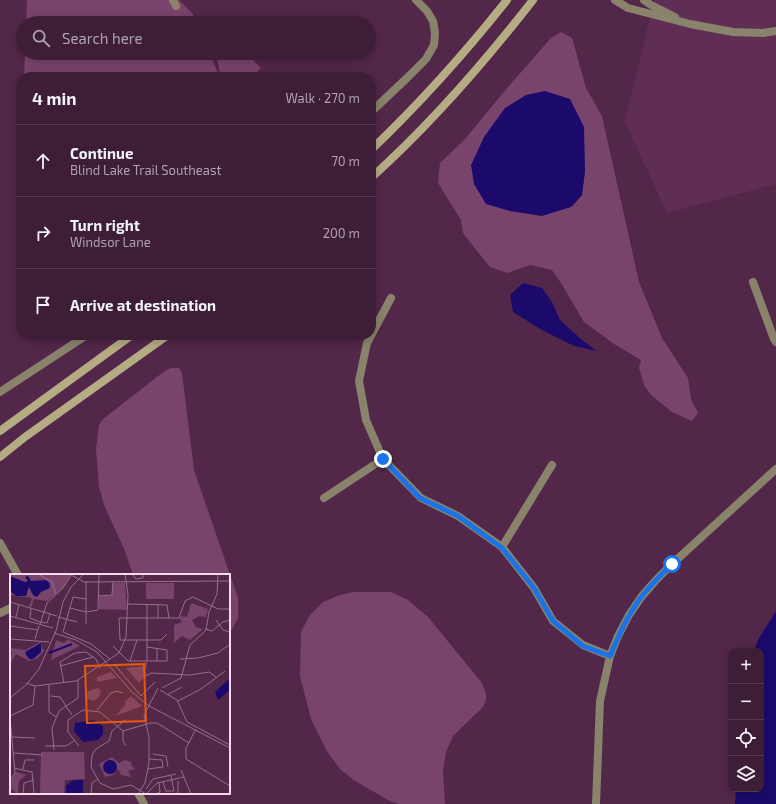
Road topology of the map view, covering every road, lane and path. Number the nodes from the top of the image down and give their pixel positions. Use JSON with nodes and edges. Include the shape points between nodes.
{"nodes":[{"id":1,"x":416,"y":0,"type":"edge"},
{"id":2,"x":507,"y":0,"type":"edge"},
{"id":3,"x":533,"y":0,"type":"edge"},
{"id":4,"x":615,"y":0,"type":"edge"},
{"id":5,"x":644,"y":0,"type":"edge"},
{"id":6,"x":690,"y":24,"type":"junction"},
{"id":7,"x":776,"y":31,"type":"edge"},
{"id":8,"x":376,"y":107,"type":"edge"},
{"id":9,"x":376,"y":145,"type":"edge"},
{"id":10,"x":376,"y":173,"type":"edge"},
{"id":11,"x":753,"y":282,"type":"dead end"},
{"id":12,"x":390,"y":298,"type":"dead end"},
{"id":13,"x":376,"y":325,"type":"edge"},
{"id":14,"x":79,"y":340,"type":"edge"},
{"id":15,"x":125,"y":340,"type":"edge"},
{"id":16,"x":161,"y":340,"type":"edge"},
{"id":17,"x":369,"y":340,"type":"edge"},
{"id":18,"x":776,"y":342,"type":"edge"},
{"id":19,"x":0,"y":392,"type":"edge"},
{"id":20,"x":0,"y":431,"type":"edge"},
{"id":21,"x":0,"y":457,"type":"edge"},
{"id":22,"x":383,"y":459,"type":"junction"},
{"id":23,"x":552,"y":465,"type":"dead end"},
{"id":24,"x":776,"y":469,"type":"edge"},
{"id":25,"x":324,"y":498,"type":"dead end"},
{"id":26,"x":0,"y":543,"type":"edge"},
{"id":27,"x":502,"y":548,"type":"junction"},
{"id":28,"x":17,"y":574,"type":"edge"},
{"id":29,"x":10,"y":608,"type":"edge"},
{"id":30,"x":0,"y":613,"type":"edge"},
{"id":31,"x":610,"y":656,"type":"junction"},
{"id":32,"x":139,"y":794,"type":"edge"},
{"id":33,"x":144,"y":804,"type":"edge"},
{"id":34,"x":596,"y":804,"type":"edge"}],
"edges":[{"from":1,"to":8,"type":"street","via":[[433,21],[436,33],[434,45],[426,59]]},
{"from":2,"to":9,"type":"main road","via":[[452,66]]},
{"from":3,"to":10,"type":"main road","via":[[474,73]]},
{"from":4,"to":6,"type":"street","via":[[628,8]]},
{"from":5,"to":6,"type":"street"},
{"from":6,"to":7,"type":"street","via":[[733,32]]},
{"from":11,"to":18,"type":"street"},
{"from":12,"to":13,"type":"street"},
{"from":14,"to":19,"type":"street"},
{"from":15,"to":20,"type":"main road"},
{"from":16,"to":21,"type":"main road"},
{"from":17,"to":22,"type":"street","via":[[359,381],[366,420]]},
{"from":22,"to":25,"type":"street"},
{"from":22,"to":27,"type":"street","via":[[420,498],[458,516]]},
{"from":23,"to":27,"type":"street"},
{"from":24,"to":31,"type":"street","via":[[657,579],[630,615]]},
{"from":26,"to":28,"type":"street"},
{"from":27,"to":31,"type":"street","via":[[534,588],[553,621],[583,646]]},
{"from":29,"to":30,"type":"street"},
{"from":31,"to":34,"type":"street","via":[[600,701]]},
{"from":32,"to":33,"type":"street"}]}
